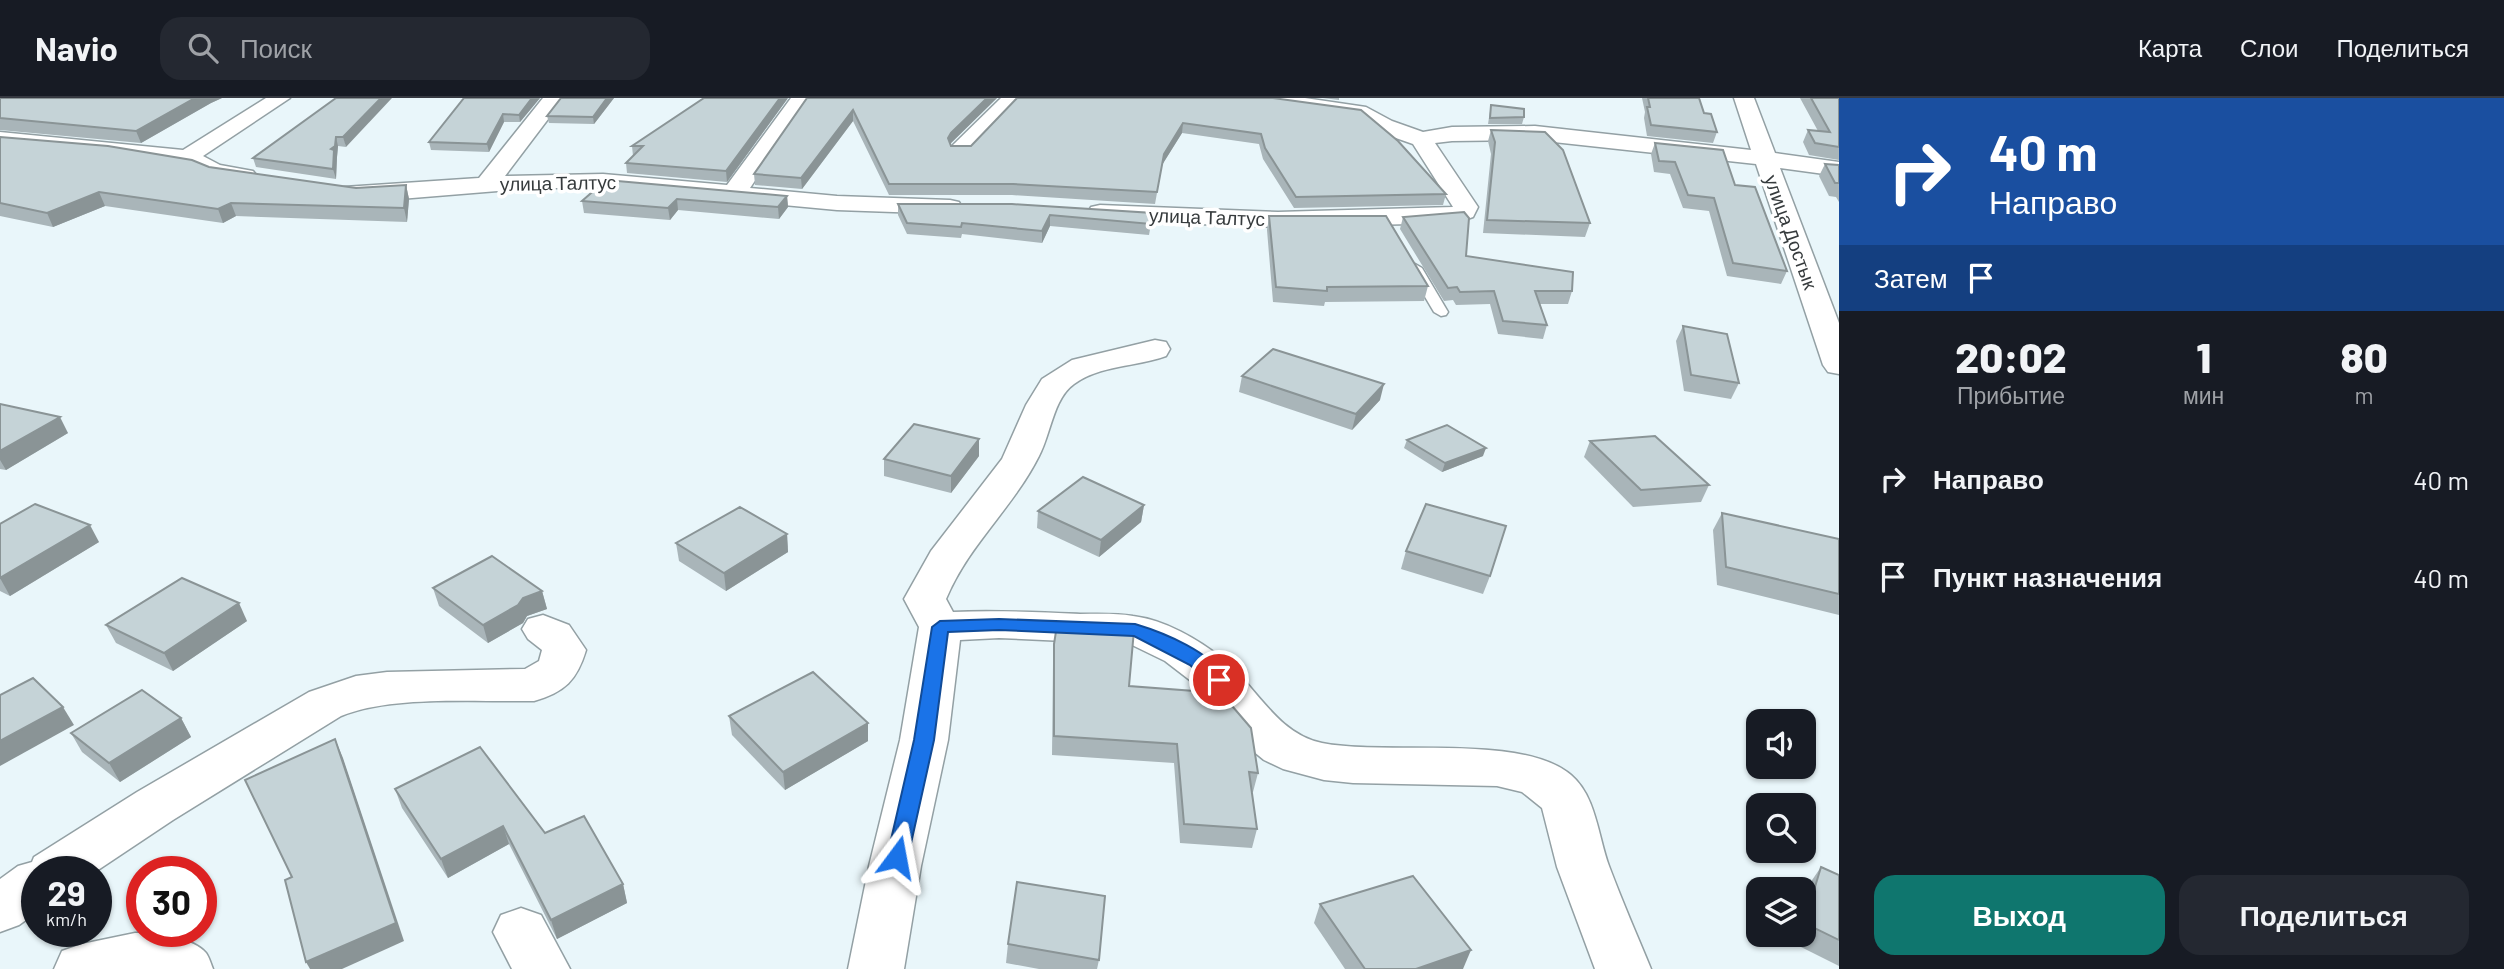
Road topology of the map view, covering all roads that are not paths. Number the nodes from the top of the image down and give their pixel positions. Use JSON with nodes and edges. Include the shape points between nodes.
{"nodes":[{"id":1,"x":280,"y":98,"type":"edge"},
{"id":2,"x":554,"y":98,"type":"edge"},
{"id":3,"x":800,"y":98,"type":"edge"},
{"id":4,"x":1012,"y":98,"type":"edge"},
{"id":5,"x":1262,"y":98,"type":"edge"},
{"id":6,"x":1744,"y":98,"type":"edge"},
{"id":7,"x":1368,"y":105,"type":"edge"},
{"id":8,"x":0,"y":139,"type":"edge"},
{"id":9,"x":1421,"y":139,"type":"junction"},
{"id":10,"x":961,"y":150,"type":"edge"},
{"id":11,"x":187,"y":157,"type":"junction"},
{"id":12,"x":1765,"y":159,"type":"junction"},
{"id":13,"x":1839,"y":169,"type":"edge"},
{"id":14,"x":267,"y":179,"type":"edge"},
{"id":15,"x":487,"y":184,"type":"junction"},
{"id":16,"x":333,"y":188,"type":"edge"},
{"id":17,"x":735,"y":192,"type":"junction"},
{"id":18,"x":975,"y":206,"type":"edge"},
{"id":19,"x":1074,"y":210,"type":"edge"},
{"id":20,"x":1406,"y":254,"type":"edge"},
{"id":21,"x":1441,"y":312,"type":"dead end"},
{"id":22,"x":1155,"y":349,"type":"dead end"},
{"id":23,"x":1839,"y":365,"type":"edge"},
{"id":24,"x":940,"y":627,"type":"junction"},
{"id":25,"x":543,"y":629,"type":"dead end"},
{"id":26,"x":78,"y":856,"type":"edge"},
{"id":27,"x":21,"y":894,"type":"edge"},
{"id":28,"x":0,"y":909,"type":"edge"},
{"id":29,"x":82,"y":969,"type":"edge"},
{"id":30,"x":186,"y":969,"type":"edge"},
{"id":31,"x":876,"y":969,"type":"edge"},
{"id":32,"x":1623,"y":969,"type":"edge"}],
"edges":[{"from":1,"to":11,"type":"street"},
{"from":2,"to":15,"type":"street"},
{"from":3,"to":17,"type":"street"},
{"from":4,"to":10,"type":"street"},
{"from":5,"to":7,"type":"street"},
{"from":6,"to":12,"type":"street","name":"улица Достык"},
{"from":7,"to":9,"type":"street","via":[[1384,126]]},
{"from":8,"to":11,"type":"street"},
{"from":9,"to":12,"type":"street","via":[[1535,133]]},
{"from":9,"to":19,"type":"street","name":"улица Талтус","via":[[1466,207],[1464,212],[1389,225]]},
{"from":11,"to":14,"type":"street","via":[[214,171]]},
{"from":12,"to":13,"type":"street"},
{"from":12,"to":23,"type":"street","name":"улица Достык"},
{"from":15,"to":16,"type":"street","name":"улица Талтус","via":[[400,192]]},
{"from":15,"to":17,"type":"street","name":"улица Талтус","via":[[603,181]]},
{"from":17,"to":18,"type":"street","name":"улица Талтус","via":[[857,204]]},
{"from":20,"to":21,"type":"lane"},
{"from":22,"to":24,"type":"street","via":[[1082,365],[1057,381],[1020,458],[933,576],[925,599]]},
{"from":24,"to":31,"type":"street","via":[[924,740]]},
{"from":24,"to":32,"type":"street","via":[[1135,630],[1197,661],[1231,691],[1259,731],[1282,749],[1312,761],[1497,768],[1534,777],[1561,796],[1589,885]]},
{"from":25,"to":26,"type":"street","via":[[554,635],[564,650],[558,669],[534,685],[387,688],[346,696],[155,806]]},
{"from":27,"to":28,"type":"street"},
{"from":29,"to":30,"type":"street","via":[[144,956],[172,960]]}]}
